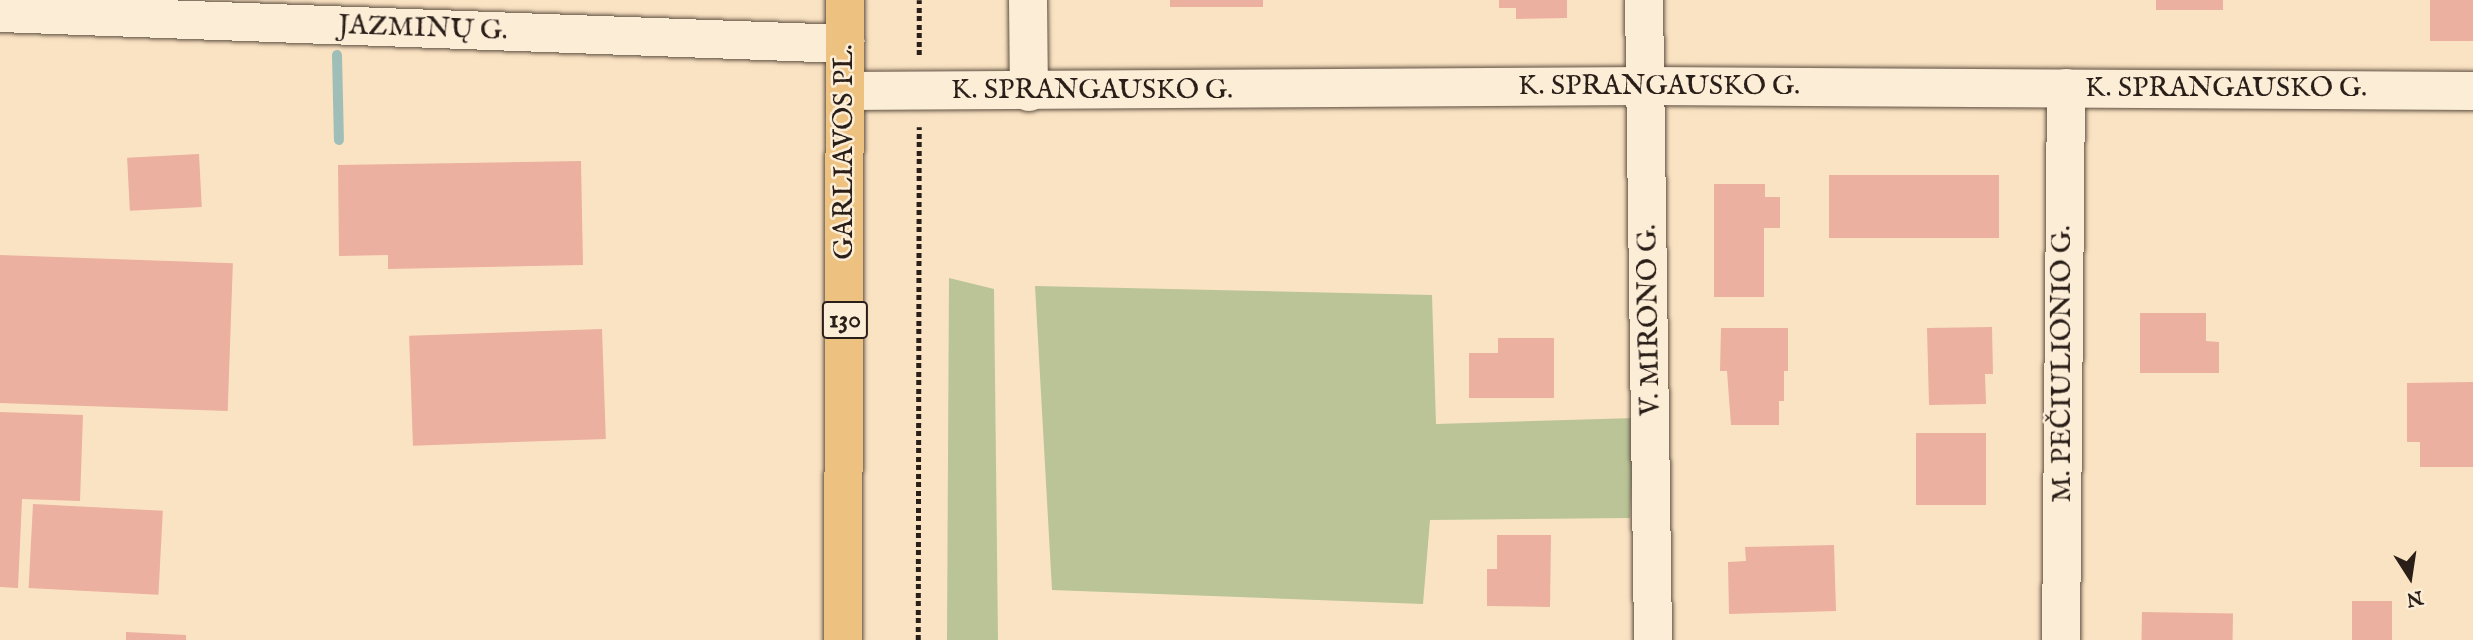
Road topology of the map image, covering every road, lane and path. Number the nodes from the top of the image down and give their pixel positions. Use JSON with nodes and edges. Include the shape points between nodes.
{"nodes":[{"id":1,"x":845,"y":0,"type":"edge"},
{"id":2,"x":919,"y":0,"type":"edge"},
{"id":3,"x":1028,"y":0,"type":"edge"},
{"id":4,"x":1644,"y":0,"type":"edge"},
{"id":5,"x":0,"y":13,"type":"edge"},
{"id":6,"x":845,"y":44,"type":"junction"},
{"id":7,"x":1647,"y":86,"type":"junction"},
{"id":8,"x":2066,"y":88,"type":"junction"},
{"id":9,"x":845,"y":91,"type":"junction"},
{"id":10,"x":2473,"y":91,"type":"edge"},
{"id":11,"x":919,"y":92,"type":"junction"},
{"id":12,"x":1029,"y":92,"type":"junction"},
{"id":13,"x":843,"y":640,"type":"edge"},
{"id":14,"x":918,"y":640,"type":"edge"},
{"id":15,"x":1653,"y":640,"type":"edge"},
{"id":16,"x":2061,"y":640,"type":"edge"}],
"edges":[{"from":1,"to":6,"type":"main road","name":"GARLIAVOS PL.","number":"130"},
{"from":2,"to":11,"type":"path"},
{"from":3,"to":12,"type":"street"},
{"from":4,"to":7,"type":"street","name":"V. MIRONO G."},
{"from":5,"to":6,"type":"street","name":"JAZMINŲ G."},
{"from":6,"to":9,"type":"main road","name":"GARLIAVOS PL.","number":"130"},
{"from":7,"to":8,"type":"street","name":"K. SPRANGAUSKO G."},
{"from":7,"to":12,"type":"street","name":"K. SPRANGAUSKO G."},
{"from":7,"to":15,"type":"street","name":"V. MIRONO G."},
{"from":8,"to":10,"type":"street","name":"K. SPRANGAUSKO G."},
{"from":8,"to":16,"type":"street","name":"M. PEČIULIONIO G."},
{"from":9,"to":11,"type":"street","name":"K. SPRANGAUSKO G."},
{"from":9,"to":13,"type":"main road","name":"GARLIAVOS PL.","number":"130"},
{"from":11,"to":12,"type":"street","name":"K. SPRANGAUSKO G."},
{"from":11,"to":14,"type":"path"}]}
